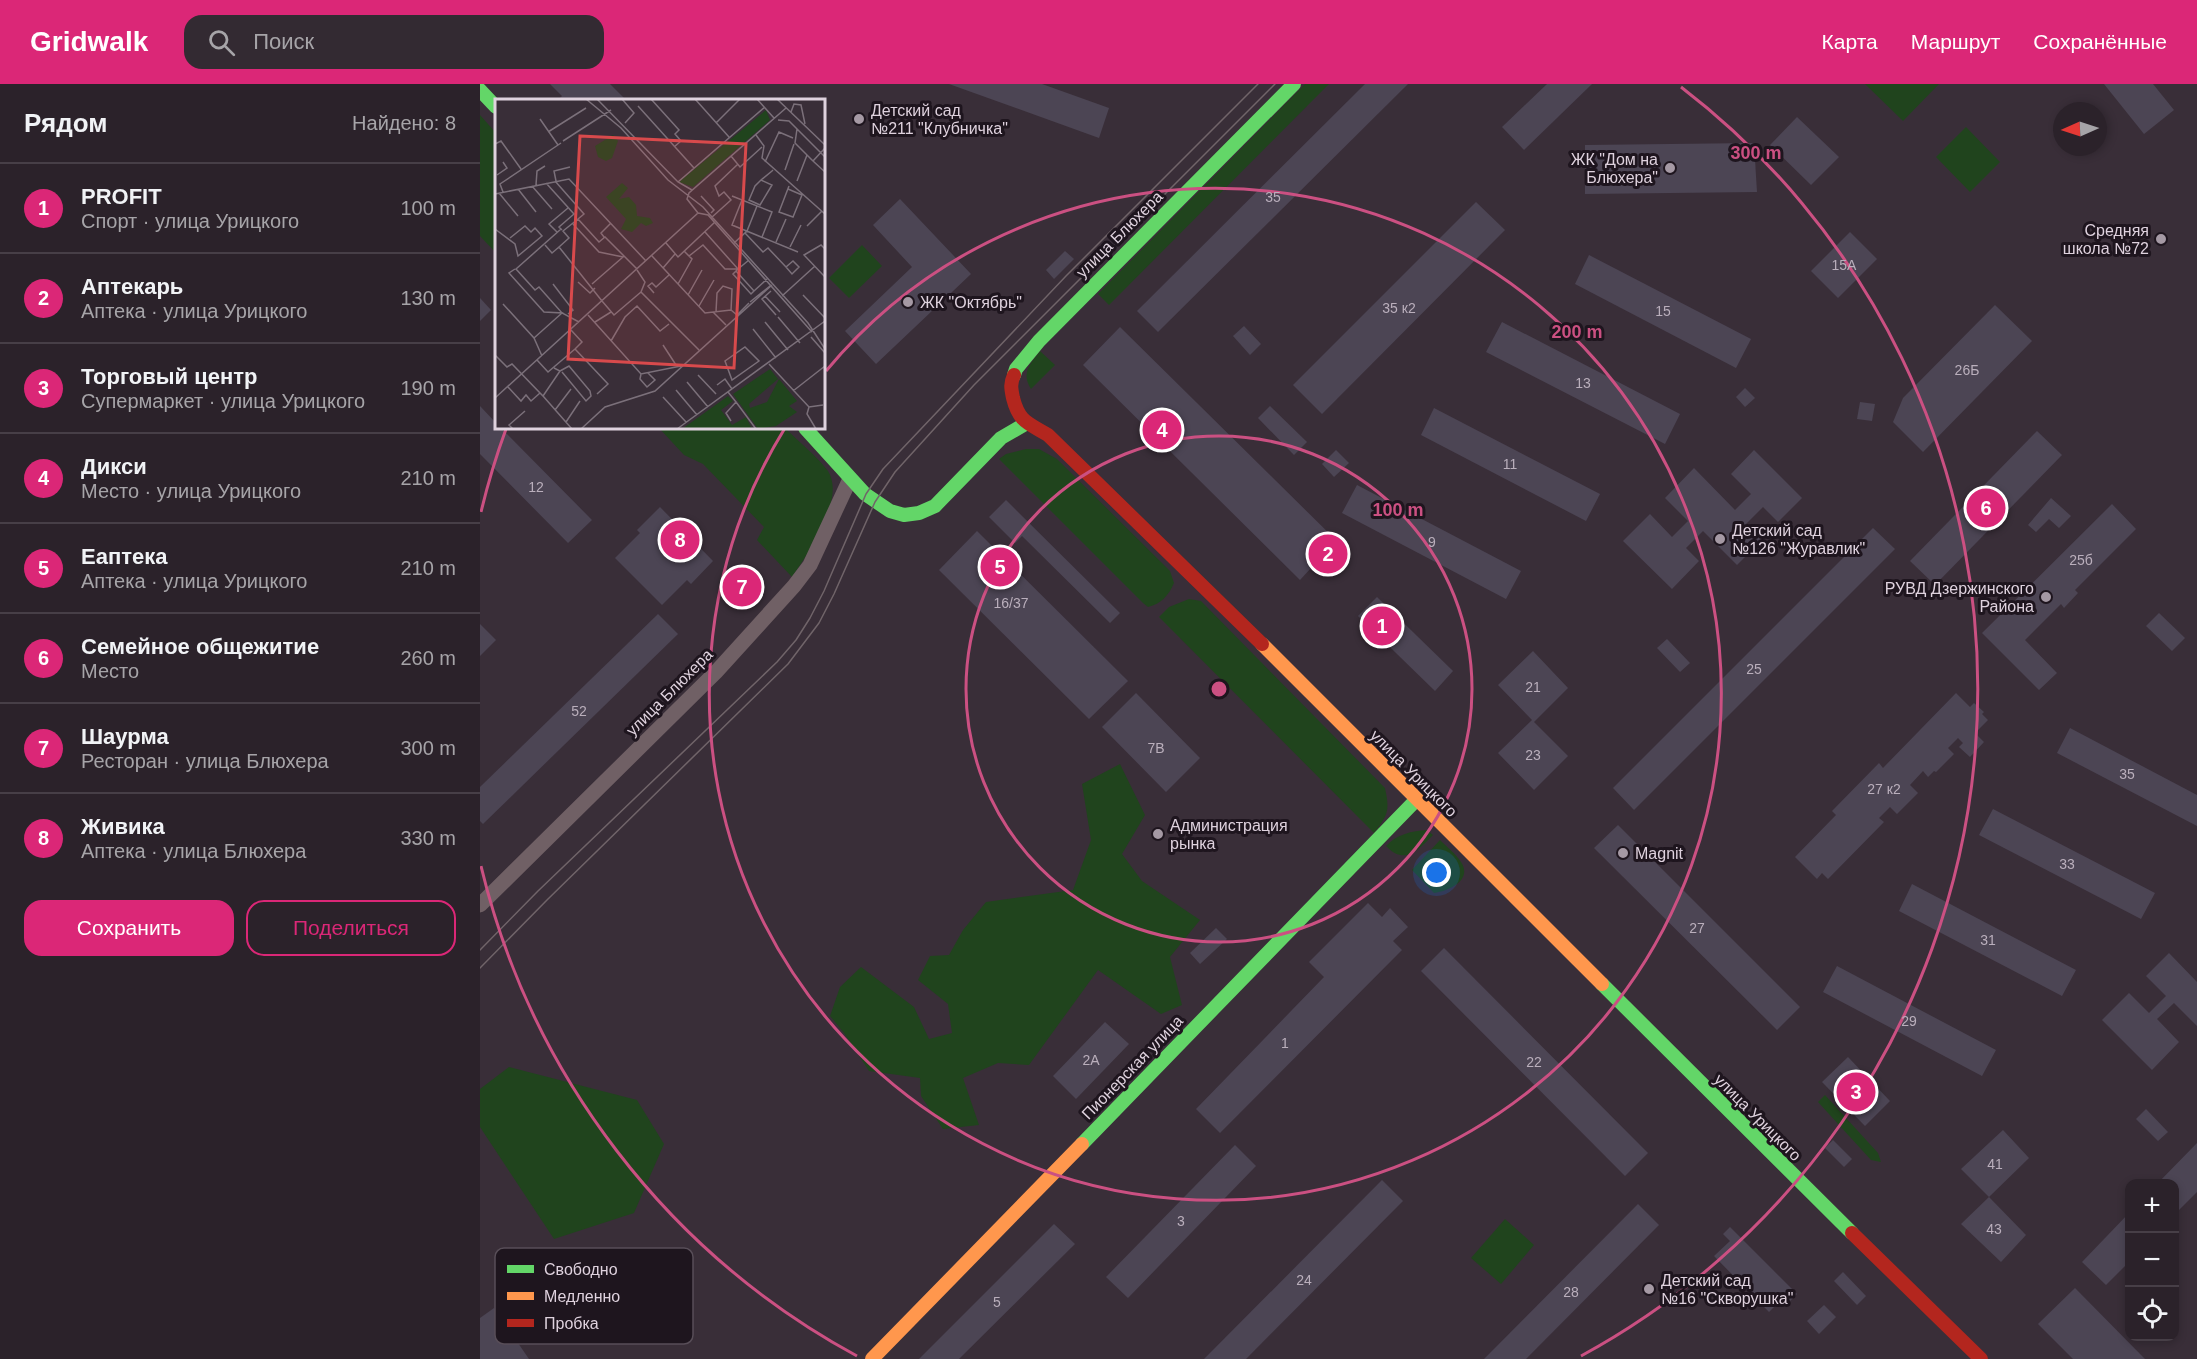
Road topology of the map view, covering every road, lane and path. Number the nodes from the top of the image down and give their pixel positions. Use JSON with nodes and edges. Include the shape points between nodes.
{"nodes":[{"id":1,"x":1294,"y":84,"type":"edge"},
{"id":2,"x":480,"y":90,"type":"edge"},
{"id":3,"x":495,"y":106,"type":"edge"},
{"id":4,"x":1027,"y":423,"type":"junction"},
{"id":5,"x":806,"y":429,"type":"edge"},
{"id":6,"x":850,"y":479,"type":"junction"},
{"id":7,"x":1417,"y":799,"type":"junction"},
{"id":8,"x":480,"y":905,"type":"edge"},
{"id":9,"x":873,"y":1359,"type":"edge"},
{"id":10,"x":1981,"y":1359,"type":"edge"}],
"edges":[{"from":1,"to":4,"type":"street","name":"улица Блюхера","via":[[1039,341],[1016,369],[1010,384],[1017,413]]},
{"from":2,"to":3,"type":"street"},
{"from":4,"to":6,"type":"street","via":[[1001,438],[926,512],[899,515],[887,510]]},
{"from":4,"to":7,"type":"street","name":"улица Урицкого","via":[[1048,435]]},
{"from":5,"to":6,"type":"street"},
{"from":6,"to":8,"type":"street","name":"улица Блюхера","via":[[810,565],[794,586],[716,672]]},
{"from":7,"to":9,"type":"street","name":"Пионерская улица"},
{"from":7,"to":10,"type":"street","name":"улица Урицкого"}]}
